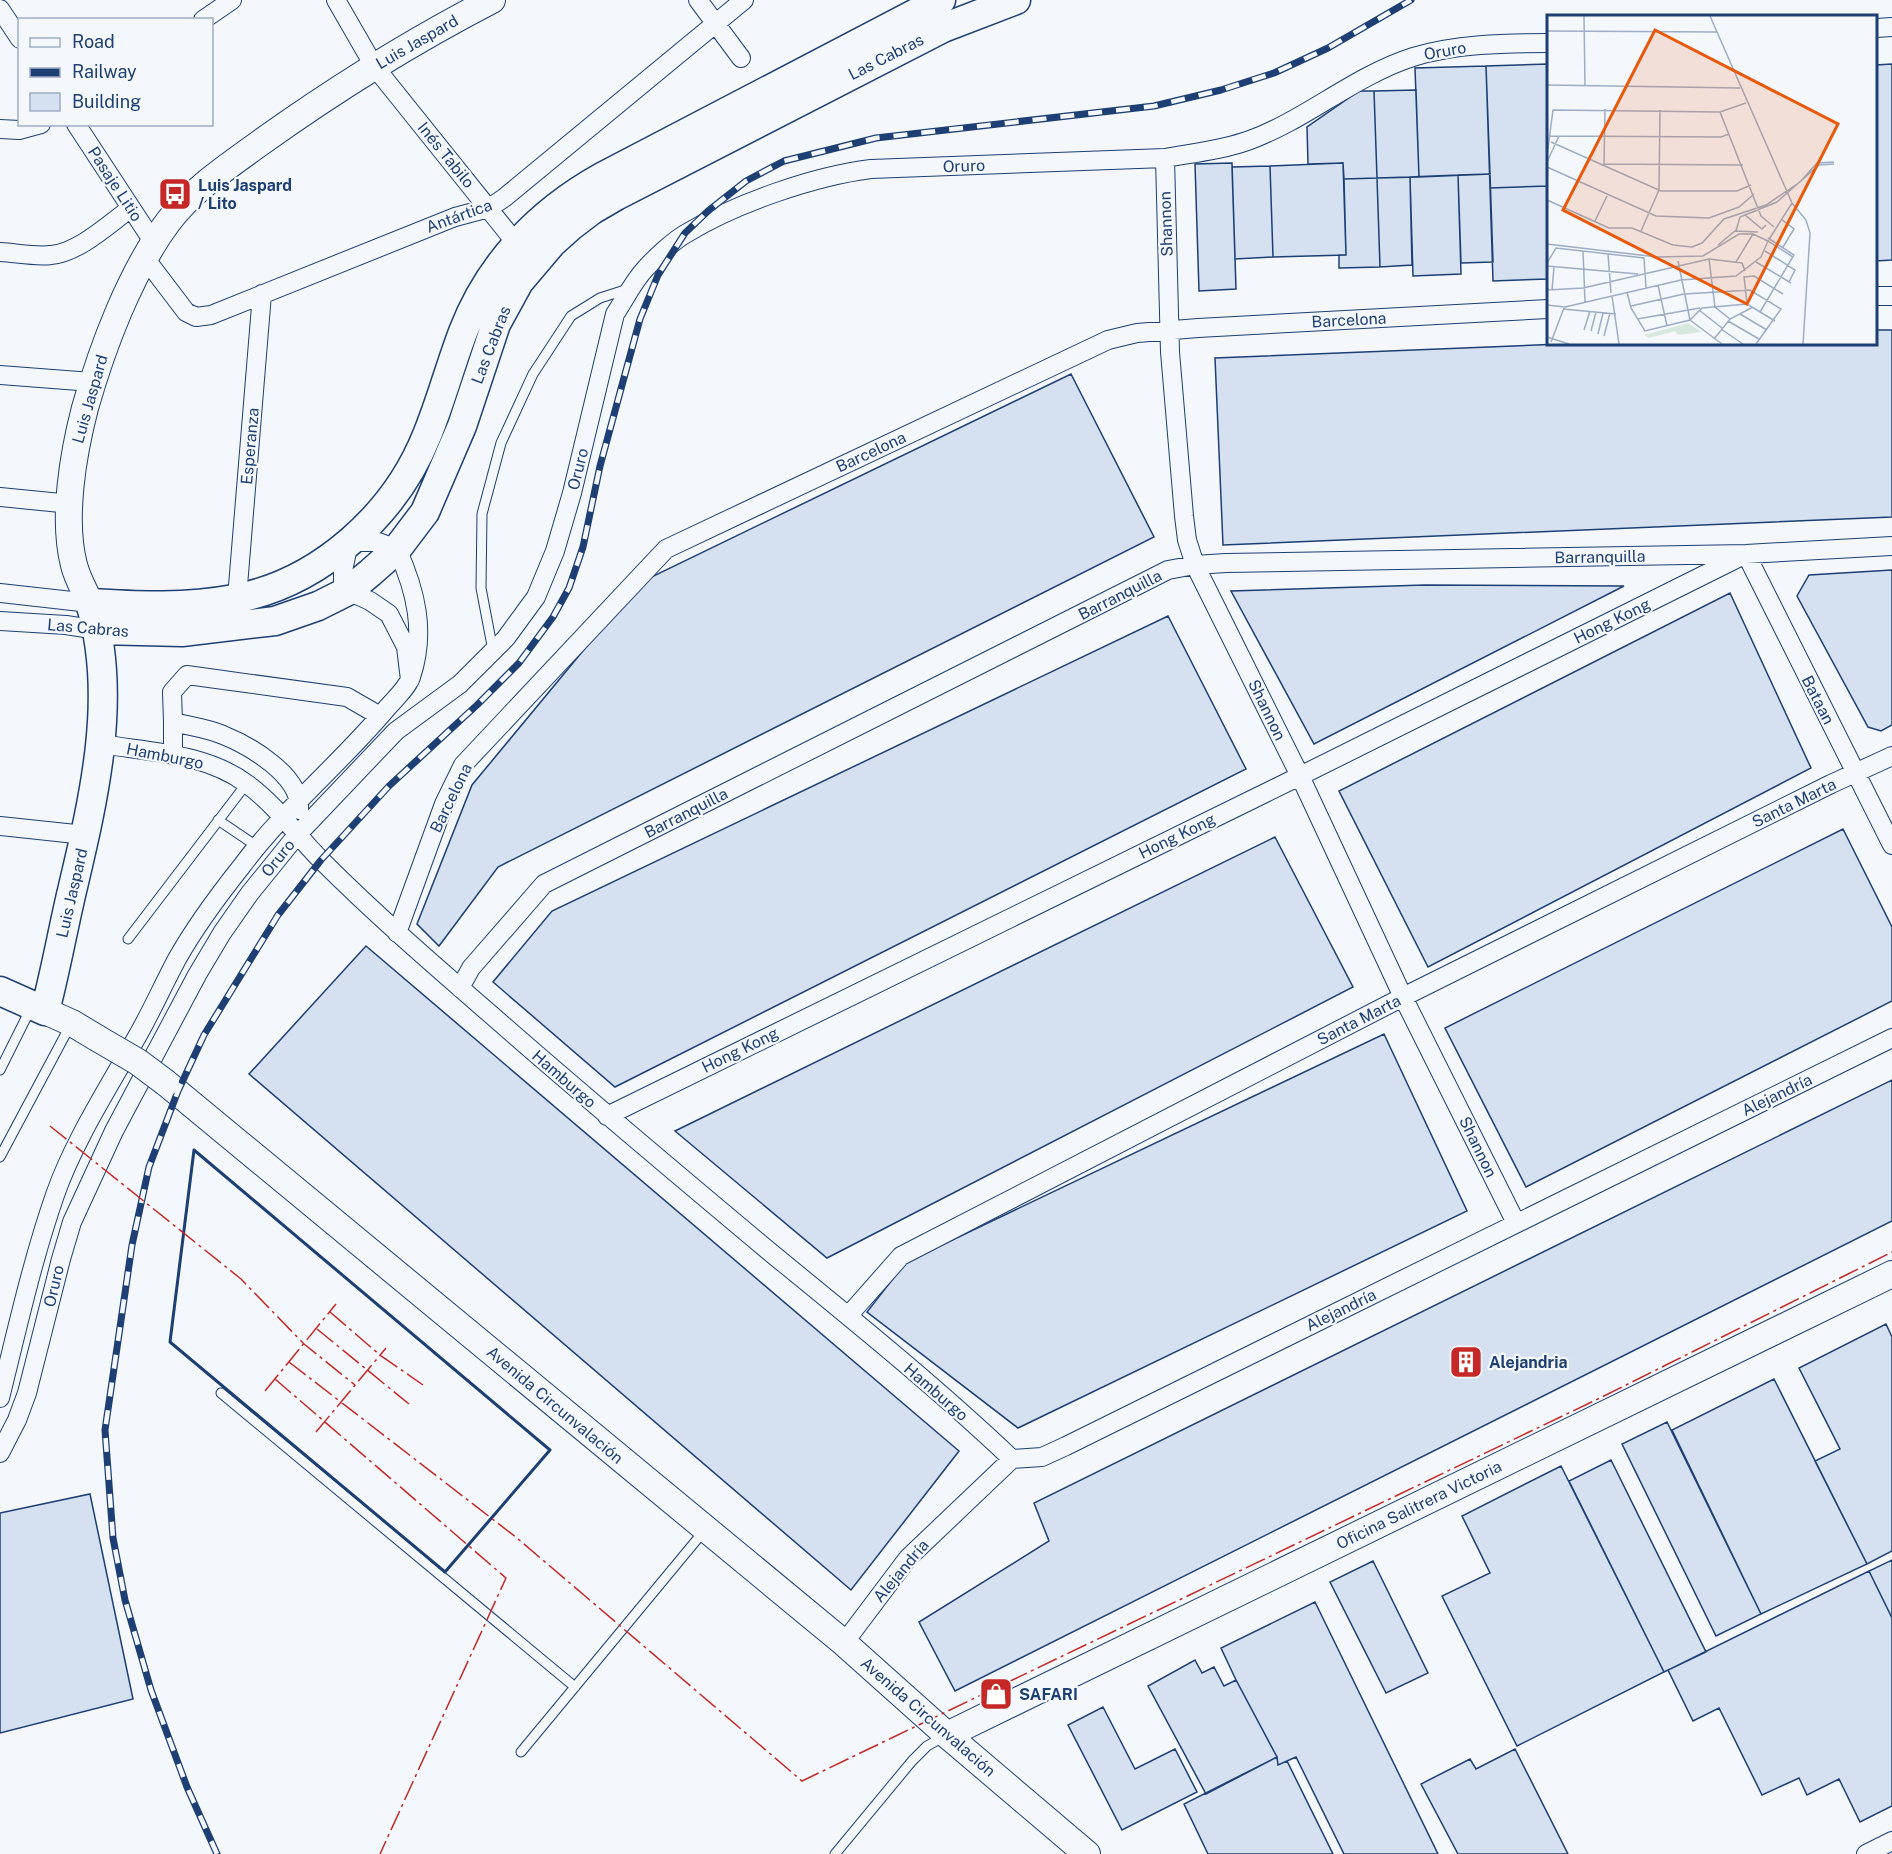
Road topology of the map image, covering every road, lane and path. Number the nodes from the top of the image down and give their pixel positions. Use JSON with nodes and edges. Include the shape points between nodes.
{"nodes":[{"id":1,"x":232,"y":0,"type":"edge"},
{"id":2,"x":336,"y":0,"type":"edge"},
{"id":3,"x":492,"y":0,"type":"edge"},
{"id":4,"x":698,"y":0,"type":"edge"},
{"id":5,"x":744,"y":0,"type":"edge"},
{"id":6,"x":940,"y":0,"type":"edge"},
{"id":7,"x":1016,"y":0,"type":"edge"},
{"id":8,"x":0,"y":9,"type":"edge"},
{"id":9,"x":206,"y":18,"type":"edge"},
{"id":10,"x":716,"y":24,"type":"junction"},
{"id":11,"x":1892,"y":27,"type":"edge"},
{"id":12,"x":1877,"y":28,"type":"edge"},
{"id":13,"x":18,"y":36,"type":"edge"},
{"id":14,"x":1547,"y":43,"type":"edge"},
{"id":15,"x":741,"y":58,"type":"dead end"},
{"id":16,"x":374,"y":66,"type":"junction"},
{"id":17,"x":33,"y":126,"type":"edge"},
{"id":18,"x":77,"y":126,"type":"edge"},
{"id":19,"x":0,"y":129,"type":"edge"},
{"id":20,"x":1165,"y":158,"type":"junction"},
{"id":21,"x":131,"y":208,"type":"junction"},
{"id":22,"x":489,"y":208,"type":"junction"},
{"id":23,"x":516,"y":243,"type":"junction"},
{"id":24,"x":150,"y":251,"type":"junction"},
{"id":25,"x":0,"y":252,"type":"edge"},
{"id":26,"x":630,"y":289,"type":"junction"},
{"id":27,"x":262,"y":294,"type":"junction"},
{"id":28,"x":1547,"y":309,"type":"edge"},
{"id":29,"x":1169,"y":331,"type":"junction"},
{"id":30,"x":0,"y":375,"type":"edge"},
{"id":31,"x":93,"y":382,"type":"junction"},
{"id":32,"x":0,"y":497,"type":"edge"},
{"id":33,"x":70,"y":504,"type":"junction"},
{"id":34,"x":350,"y":542,"type":"junction"},
{"id":35,"x":1892,"y":546,"type":"edge"},
{"id":36,"x":397,"y":549,"type":"junction"},
{"id":37,"x":1746,"y":555,"type":"junction"},
{"id":38,"x":1195,"y":565,"type":"junction"},
{"id":39,"x":348,"y":591,"type":"junction"},
{"id":40,"x":0,"y":593,"type":"edge"},
{"id":41,"x":237,"y":598,"type":"junction"},
{"id":42,"x":90,"y":603,"type":"junction"},
{"id":43,"x":0,"y":621,"type":"edge"},
{"id":44,"x":98,"y":630,"type":"junction"},
{"id":45,"x":493,"y":651,"type":"junction"},
{"id":46,"x":411,"y":680,"type":"junction"},
{"id":47,"x":380,"y":716,"type":"junction"},
{"id":48,"x":173,"y":722,"type":"junction"},
{"id":49,"x":101,"y":744,"type":"junction"},
{"id":50,"x":173,"y":755,"type":"junction"},
{"id":51,"x":1892,"y":756,"type":"edge"},
{"id":52,"x":1856,"y":773,"type":"junction"},
{"id":53,"x":1300,"y":776,"type":"junction"},
{"id":54,"x":247,"y":783,"type":"junction"},
{"id":55,"x":300,"y":801,"type":"junction"},
{"id":56,"x":284,"y":817,"type":"junction"},
{"id":57,"x":218,"y":820,"type":"junction"},
{"id":58,"x":0,"y":826,"type":"edge"},
{"id":59,"x":85,"y":835,"type":"junction"},
{"id":60,"x":297,"y":835,"type":"junction"},
{"id":61,"x":1892,"y":845,"type":"edge"},
{"id":62,"x":258,"y":847,"type":"junction"},
{"id":63,"x":396,"y":933,"type":"junction"},
{"id":64,"x":128,"y":939,"type":"dead end"},
{"id":65,"x":460,"y":988,"type":"junction"},
{"id":66,"x":0,"y":991,"type":"edge"},
{"id":67,"x":1403,"y":997,"type":"junction"},
{"id":68,"x":38,"y":1008,"type":"junction"},
{"id":69,"x":72,"y":1023,"type":"junction"},
{"id":70,"x":1892,"y":1038,"type":"edge"},
{"id":71,"x":0,"y":1070,"type":"edge"},
{"id":72,"x":607,"y":1116,"type":"junction"},
{"id":73,"x":0,"y":1157,"type":"edge"},
{"id":74,"x":1516,"y":1223,"type":"junction"},
{"id":75,"x":1892,"y":1274,"type":"edge"},
{"id":76,"x":848,"y":1316,"type":"junction"},
{"id":77,"x":221,"y":1393,"type":"dead end"},
{"id":78,"x":0,"y":1398,"type":"edge"},
{"id":79,"x":0,"y":1452,"type":"edge"},
{"id":80,"x":1012,"y":1459,"type":"junction"},
{"id":81,"x":705,"y":1529,"type":"junction"},
{"id":82,"x":844,"y":1643,"type":"junction"},
{"id":83,"x":575,"y":1688,"type":"junction"},
{"id":84,"x":947,"y":1735,"type":"junction"},
{"id":85,"x":521,"y":1752,"type":"dead end"},
{"id":86,"x":1892,"y":1841,"type":"edge"},
{"id":87,"x":835,"y":1854,"type":"edge"},
{"id":88,"x":1086,"y":1854,"type":"edge"},
{"id":89,"x":1866,"y":1854,"type":"edge"}],
"edges":[{"from":1,"to":9,"type":"street"},
{"from":2,"to":16,"type":"street","name":"Inés Tabilo"},
{"from":3,"to":16,"type":"street","name":"Luis Jaspard"},
{"from":4,"to":10,"type":"street"},
{"from":5,"to":10,"type":"street","name":"Antártica"},
{"from":6,"to":23,"type":"main road","name":"Las Cabras","via":[[578,190]]},
{"from":7,"to":36,"type":"main road","name":"Las Cabras","via":[[943,28],[616,196],[571,226],[534,262],[507,302],[487,347],[462,426],[425,512]]},
{"from":8,"to":13,"type":"street"},
{"from":10,"to":15,"type":"street"},
{"from":10,"to":22,"type":"street","name":"Antártica"},
{"from":11,"to":12,"type":"street"},
{"from":14,"to":20,"type":"street","name":"Oruro","via":[[1444,48],[1410,58],[1360,80],[1249,140]]},
{"from":16,"to":22,"type":"street","name":"Inés Tabilo"},
{"from":16,"to":24,"type":"street","name":"Luis Jaspard","via":[[204,185],[168,222]]},
{"from":17,"to":19,"type":"street"},
{"from":18,"to":21,"type":"street","name":"Pasaje Litio"},
{"from":20,"to":26,"type":"street","name":"Oruro","via":[[871,169],[818,179],[741,206],[685,233],[646,267]]},
{"from":20,"to":29,"type":"street","name":"Shannon"},
{"from":21,"to":24,"type":"street","name":"Pasaje Litio"},
{"from":21,"to":25,"type":"street","via":[[63,253]]},
{"from":22,"to":23,"type":"street","name":"Inés Tabilo"},
{"from":22,"to":27,"type":"street","name":"Antártica","via":[[455,217]]},
{"from":23,"to":34,"type":"main road","name":"Las Cabras","via":[[495,271],[463,331],[416,459],[387,504]]},
{"from":24,"to":27,"type":"street","name":"Antártica","via":[[186,312],[196,317],[211,315]]},
{"from":24,"to":31,"type":"street","name":"Luis Jaspard","via":[[116,320]]},
{"from":26,"to":45,"type":"street","name":"Oruro","via":[[615,314],[555,551],[536,597]]},
{"from":26,"to":45,"type":"lane","via":[[600,297],[571,316],[533,374],[501,443],[482,514],[481,588]]},
{"from":27,"to":41,"type":"street","name":"Esperanza"},
{"from":28,"to":29,"type":"street","name":"Barcelona"},
{"from":29,"to":38,"type":"street","name":"Shannon","via":[[1184,516]]},
{"from":29,"to":63,"type":"street","name":"Barcelona","via":[[1108,340],[666,549],[463,765],[444,804]]},
{"from":30,"to":31,"type":"street"},
{"from":31,"to":33,"type":"street","name":"Luis Jaspard","via":[[76,442]]},
{"from":32,"to":33,"type":"street"},
{"from":33,"to":42,"type":"street","name":"Luis Jaspard","via":[[69,539],[75,568]]},
{"from":34,"to":36,"type":"street","via":[[378,542]]},
{"from":34,"to":39,"type":"street","via":[[343,571]]},
{"from":34,"to":41,"type":"main road","name":"Las Cabras","via":[[293,578]]},
{"from":35,"to":37,"type":"street","name":"Barranquilla"},
{"from":36,"to":39,"type":"main road","name":"Las Cabras"},
{"from":36,"to":46,"type":"street","via":[[419,614]]},
{"from":37,"to":38,"type":"street","name":"Barranquilla"},
{"from":37,"to":52,"type":"street","name":"Bataan"},
{"from":37,"to":53,"type":"street","name":"Hong Kong"},
{"from":38,"to":53,"type":"street","name":"Shannon"},
{"from":38,"to":65,"type":"street","name":"Barranquilla","via":[[1168,570],[544,884],[471,968]]},
{"from":39,"to":44,"type":"main road","name":"Las Cabras","via":[[275,621],[182,632]]},
{"from":39,"to":46,"type":"street","via":[[389,614],[406,647]]},
{"from":40,"to":42,"type":"street","name":"Las Cabras"},
{"from":41,"to":42,"type":"main road","name":"Las Cabras","via":[[169,606]]},
{"from":42,"to":44,"type":"main road","name":"Luis Jaspard"},
{"from":43,"to":44,"type":"street","name":"Las Cabras"},
{"from":44,"to":49,"type":"main road","name":"Luis Jaspard","via":[[103,704]]},
{"from":45,"to":60,"type":"street","name":"Oruro","via":[[460,684],[396,731]]},
{"from":46,"to":47,"type":"street","name":"Oruro"},
{"from":47,"to":48,"type":"street","via":[[347,697],[187,675],[172,692]]},
{"from":47,"to":55,"type":"street","name":"Oruro"},
{"from":48,"to":50,"type":"street"},
{"from":48,"to":55,"type":"street","via":[[221,734],[257,753],[284,775]]},
{"from":49,"to":50,"type":"street","name":"Hamburgo"},
{"from":49,"to":59,"type":"main road","name":"Luis Jaspard"},
{"from":50,"to":54,"type":"street","name":"Hamburgo","via":[[217,768]]},
{"from":51,"to":52,"type":"street","name":"Santa Marta"},
{"from":52,"to":61,"type":"street","name":"Bataan"},
{"from":52,"to":67,"type":"street","name":"Santa Marta"},
{"from":53,"to":67,"type":"street","name":"Shannon"},
{"from":53,"to":72,"type":"street","name":"Hong Kong"},
{"from":54,"to":56,"type":"street","name":"Hamburgo"},
{"from":54,"to":57,"type":"lane"},
{"from":55,"to":56,"type":"street","name":"Oruro"},
{"from":55,"to":60,"type":"street"},
{"from":56,"to":60,"type":"street","name":"Hamburgo"},
{"from":56,"to":62,"type":"street","name":"Oruro"},
{"from":57,"to":62,"type":"lane"},
{"from":57,"to":64,"type":"lane"},
{"from":58,"to":59,"type":"street"},
{"from":59,"to":68,"type":"main road","name":"Luis Jaspard"},
{"from":60,"to":63,"type":"street","name":"Hamburgo"},
{"from":60,"to":79,"type":"street","name":"Oruro","via":[[217,941],[109,1141],[72,1221],[27,1393]]},
{"from":62,"to":78,"type":"street","name":"Oruro","via":[[217,898],[177,958],[65,1172],[35,1259]]},
{"from":63,"to":65,"type":"street","name":"Hamburgo"},
{"from":65,"to":72,"type":"street","name":"Hamburgo"},
{"from":66,"to":68,"type":"main road","name":"Avenida Circunvalación"},
{"from":67,"to":74,"type":"street","name":"Shannon"},
{"from":67,"to":76,"type":"street","name":"Santa Marta","via":[[901,1256]]},
{"from":68,"to":69,"type":"street","name":"Avenida Circunvalación"},
{"from":68,"to":71,"type":"lane"},
{"from":69,"to":73,"type":"lane"},
{"from":69,"to":81,"type":"street","name":"Avenida Circunvalación","bridge":true,"via":[[166,1083]]},
{"from":70,"to":74,"type":"street","name":"Alejandría"},
{"from":72,"to":76,"type":"street","name":"Hamburgo"},
{"from":74,"to":80,"type":"street","name":"Alejandría","via":[[1066,1446],[1042,1457]]},
{"from":75,"to":84,"type":"street","name":"Oficina Salitrera Victoria"},
{"from":76,"to":80,"type":"street","name":"Hamburgo"},
{"from":77,"to":83,"type":"lane"},
{"from":80,"to":82,"type":"street","name":"Alejandría","via":[[908,1558]]},
{"from":81,"to":82,"type":"street","name":"Avenida Circunvalación"},
{"from":81,"to":83,"type":"lane"},
{"from":82,"to":84,"type":"street","name":"Avenida Circunvalación"},
{"from":83,"to":85,"type":"lane"},
{"from":84,"to":87,"type":"lane","via":[[927,1746],[912,1761]]},
{"from":84,"to":88,"type":"street","name":"Avenida Circunvalación"},
{"from":86,"to":89,"type":"street"}]}
